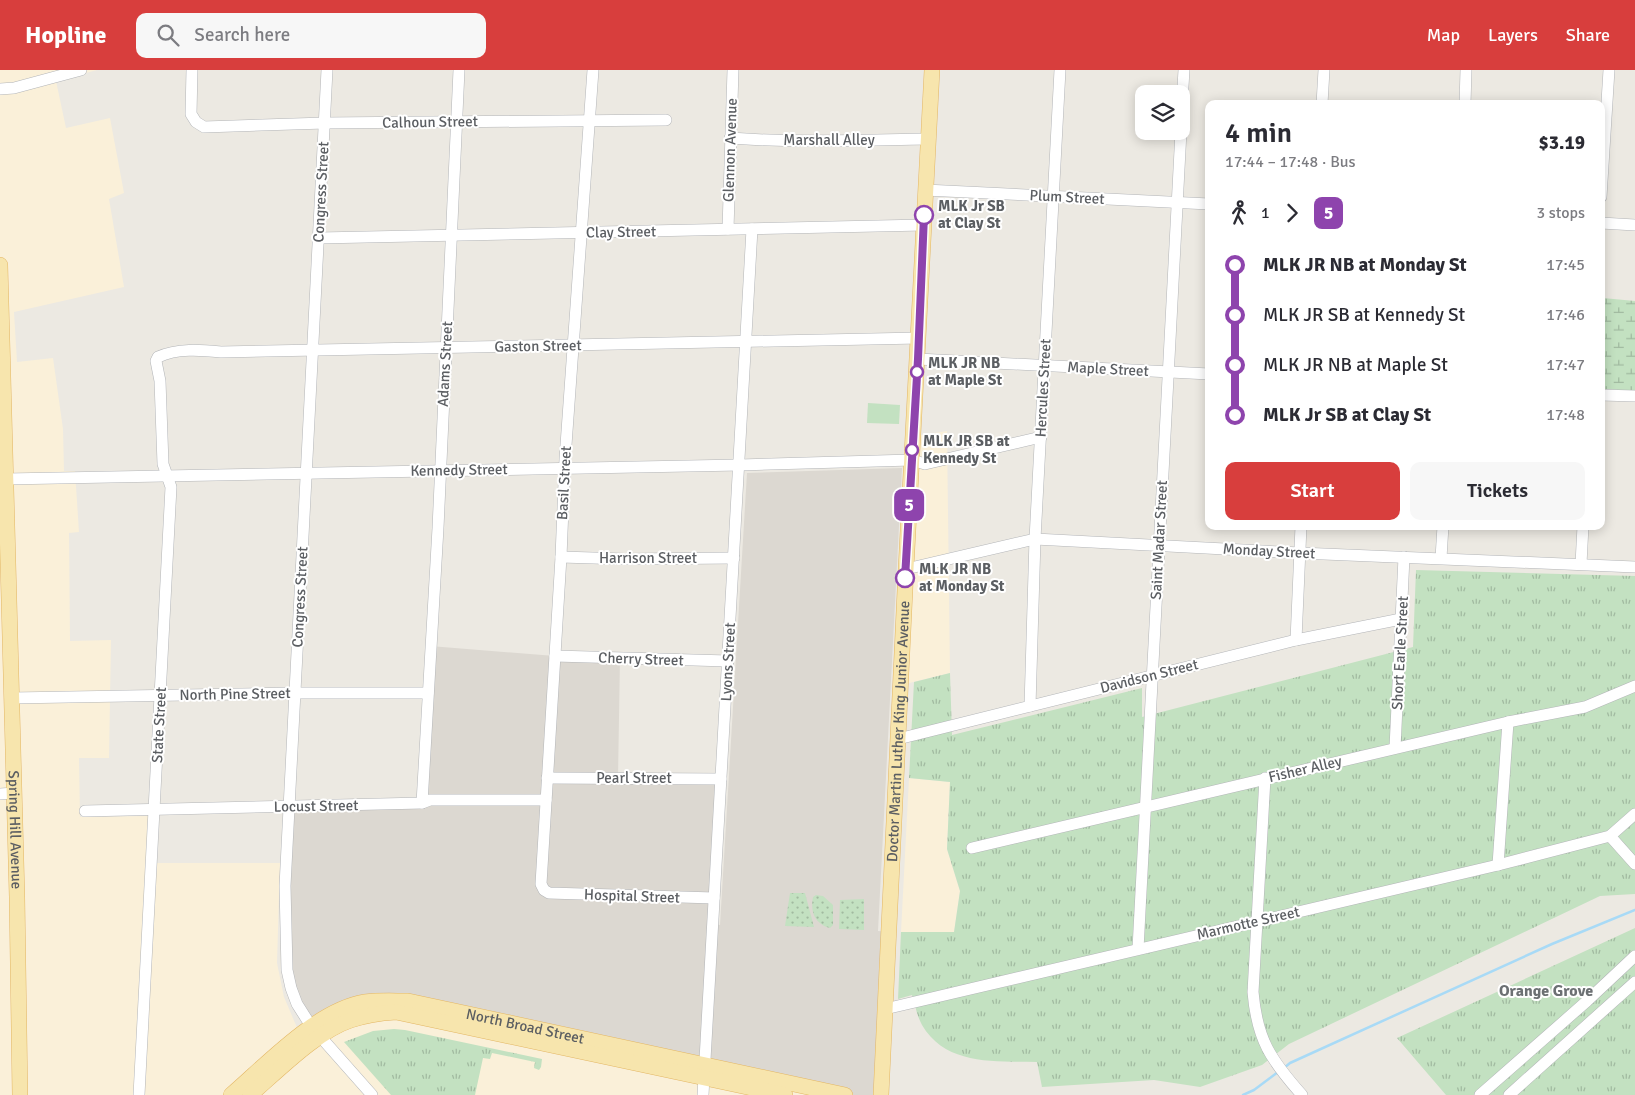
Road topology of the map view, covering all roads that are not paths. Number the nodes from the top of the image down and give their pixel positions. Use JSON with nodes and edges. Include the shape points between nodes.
{"nodes":[{"id":1,"x":81,"y":70,"type":"edge"},
{"id":2,"x":192,"y":70,"type":"edge"},
{"id":3,"x":327,"y":70,"type":"edge"},
{"id":4,"x":459,"y":70,"type":"edge"},
{"id":5,"x":593,"y":70,"type":"edge"},
{"id":6,"x":733,"y":70,"type":"edge"},
{"id":7,"x":932,"y":70,"type":"edge"},
{"id":8,"x":1060,"y":70,"type":"edge"},
{"id":9,"x":1184,"y":70,"type":"edge"},
{"id":10,"x":1324,"y":70,"type":"edge"},
{"id":11,"x":1466,"y":70,"type":"edge"},
{"id":12,"x":1609,"y":70,"type":"edge"},
{"id":13,"x":1183,"y":85,"type":"edge"},
{"id":14,"x":0,"y":89,"type":"edge"},
{"id":15,"x":1322,"y":100,"type":"edge"},
{"id":16,"x":1465,"y":100,"type":"edge"},
{"id":17,"x":666,"y":120,"type":"dead end"},
{"id":18,"x":589,"y":121,"type":"junction"},
{"id":19,"x":456,"y":122,"type":"junction"},
{"id":20,"x":325,"y":123,"type":"junction"},
{"id":21,"x":1605,"y":134,"type":"edge"},
{"id":22,"x":730,"y":138,"type":"junction"},
{"id":23,"x":928,"y":139,"type":"junction"},
{"id":24,"x":1180,"y":140,"type":"edge"},
{"id":25,"x":925,"y":190,"type":"junction"},
{"id":26,"x":1054,"y":196,"type":"junction"},
{"id":27,"x":1177,"y":202,"type":"junction"},
{"id":28,"x":1205,"y":204,"type":"edge"},
{"id":29,"x":1605,"y":223,"type":"edge"},
{"id":30,"x":924,"y":225,"type":"junction"},
{"id":31,"x":1635,"y":225,"type":"edge"},
{"id":32,"x":752,"y":229,"type":"junction"},
{"id":33,"x":728,"y":230,"type":"junction"},
{"id":34,"x":581,"y":233,"type":"junction"},
{"id":35,"x":451,"y":235,"type":"junction"},
{"id":36,"x":319,"y":238,"type":"junction"},
{"id":37,"x":0,"y":265,"type":"edge"},
{"id":38,"x":1,"y":336,"type":"edge"},
{"id":39,"x":919,"y":338,"type":"junction"},
{"id":40,"x":747,"y":340,"type":"junction"},
{"id":41,"x":573,"y":345,"type":"junction"},
{"id":42,"x":446,"y":348,"type":"junction"},
{"id":43,"x":313,"y":350,"type":"junction"},
{"id":44,"x":158,"y":357,"type":"joint"},
{"id":45,"x":918,"y":359,"type":"junction"},
{"id":46,"x":1044,"y":366,"type":"junction"},
{"id":47,"x":1168,"y":372,"type":"junction"},
{"id":48,"x":1205,"y":374,"type":"edge"},
{"id":49,"x":1605,"y":394,"type":"edge"},
{"id":50,"x":1635,"y":396,"type":"edge"},
{"id":51,"x":1041,"y":437,"type":"junction"},
{"id":52,"x":912,"y":460,"type":"junction"},
{"id":53,"x":740,"y":465,"type":"junction"},
{"id":54,"x":564,"y":468,"type":"junction"},
{"id":55,"x":440,"y":471,"type":"junction"},
{"id":56,"x":306,"y":473,"type":"junction"},
{"id":57,"x":167,"y":476,"type":"junction"},
{"id":58,"x":6,"y":479,"type":"junction"},
{"id":59,"x":1301,"y":530,"type":"edge"},
{"id":60,"x":1443,"y":530,"type":"edge"},
{"id":61,"x":1583,"y":530,"type":"edge"},
{"id":62,"x":1035,"y":539,"type":"junction"},
{"id":63,"x":1158,"y":545,"type":"junction"},
{"id":64,"x":1300,"y":553,"type":"junction"},
{"id":65,"x":561,"y":556,"type":"junction"},
{"id":66,"x":1404,"y":557,"type":"junction"},
{"id":67,"x":734,"y":558,"type":"junction"},
{"id":68,"x":1441,"y":558,"type":"junction"},
{"id":69,"x":1581,"y":564,"type":"junction"},
{"id":70,"x":1635,"y":567,"type":"edge"},
{"id":71,"x":906,"y":569,"type":"junction"},
{"id":72,"x":1401,"y":619,"type":"junction"},
{"id":73,"x":1296,"y":640,"type":"junction"},
{"id":74,"x":555,"y":656,"type":"junction"},
{"id":75,"x":728,"y":661,"type":"junction"},
{"id":76,"x":5,"y":663,"type":"edge"},
{"id":77,"x":1152,"y":676,"type":"junction"},
{"id":78,"x":1635,"y":686,"type":"edge"},
{"id":79,"x":428,"y":692,"type":"junction"},
{"id":80,"x":294,"y":693,"type":"junction"},
{"id":81,"x":161,"y":695,"type":"junction"},
{"id":82,"x":12,"y":698,"type":"junction"},
{"id":83,"x":1030,"y":706,"type":"junction"},
{"id":84,"x":1508,"y":722,"type":"junction"},
{"id":85,"x":898,"y":738,"type":"junction"},
{"id":86,"x":1395,"y":748,"type":"junction"},
{"id":87,"x":547,"y":778,"type":"junction"},
{"id":88,"x":721,"y":778,"type":"junction"},
{"id":89,"x":1265,"y":778,"type":"junction"},
{"id":90,"x":7,"y":794,"type":"edge"},
{"id":91,"x":546,"y":800,"type":"junction"},
{"id":92,"x":422,"y":803,"type":"junction"},
{"id":93,"x":289,"y":806,"type":"junction"},
{"id":94,"x":1145,"y":808,"type":"junction"},
{"id":95,"x":154,"y":810,"type":"junction"},
{"id":96,"x":85,"y":811,"type":"dead end"},
{"id":97,"x":1635,"y":814,"type":"edge"},
{"id":98,"x":1610,"y":836,"type":"junction"},
{"id":99,"x":972,"y":848,"type":"dead end"},
{"id":100,"x":1635,"y":864,"type":"edge"},
{"id":101,"x":1498,"y":865,"type":"junction"},
{"id":102,"x":549,"y":894,"type":"joint"},
{"id":103,"x":714,"y":898,"type":"junction"},
{"id":104,"x":1256,"y":921,"type":"junction"},
{"id":105,"x":1138,"y":949,"type":"junction"},
{"id":106,"x":1635,"y":956,"type":"edge"},
{"id":107,"x":1635,"y":982,"type":"edge"},
{"id":108,"x":885,"y":1009,"type":"junction"},
{"id":109,"x":316,"y":1031,"type":"junction"},
{"id":110,"x":704,"y":1071,"type":"junction"},
{"id":111,"x":21,"y":1094,"type":"edge"},
{"id":112,"x":1481,"y":1094,"type":"edge"},
{"id":113,"x":139,"y":1095,"type":"edge"},
{"id":114,"x":232,"y":1095,"type":"edge"},
{"id":115,"x":250,"y":1095,"type":"edge"},
{"id":116,"x":372,"y":1095,"type":"edge"},
{"id":117,"x":703,"y":1095,"type":"edge"},
{"id":118,"x":785,"y":1095,"type":"edge"},
{"id":119,"x":845,"y":1095,"type":"edge"},
{"id":120,"x":881,"y":1095,"type":"edge"},
{"id":121,"x":1302,"y":1095,"type":"edge"},
{"id":122,"x":1509,"y":1095,"type":"edge"}],
"edges":[{"from":1,"to":14,"type":"street"},
{"from":2,"to":20,"type":"street","name":"Calhoun Street","via":[[191,114],[204,127]]},
{"from":3,"to":20,"type":"street","name":"Congress Street"},
{"from":4,"to":19,"type":"street","name":"Adams Street"},
{"from":5,"to":18,"type":"street","name":"Basil Street"},
{"from":6,"to":22,"type":"street","name":"Glennon Avenue"},
{"from":7,"to":23,"type":"main road","name":"Doctor Martin Luther King Junior Avenue"},
{"from":8,"to":26,"type":"street","name":"Hercules Street"},
{"from":9,"to":13,"type":"street"},
{"from":10,"to":15,"type":"street"},
{"from":11,"to":16,"type":"street"},
{"from":12,"to":21,"type":"street"},
{"from":17,"to":18,"type":"street","name":"Calhoun Street"},
{"from":18,"to":19,"type":"street","name":"Calhoun Street"},
{"from":18,"to":34,"type":"street","name":"Basil Street"},
{"from":19,"to":20,"type":"street","name":"Calhoun Street"},
{"from":19,"to":35,"type":"street","name":"Adams Street"},
{"from":20,"to":36,"type":"street","name":"Congress Street"},
{"from":22,"to":23,"type":"street","name":"Marshall Alley","via":[[823,141]]},
{"from":22,"to":33,"type":"street","name":"Glennon Avenue"},
{"from":23,"to":25,"type":"main road","name":"Doctor Martin Luther King Junior Avenue"},
{"from":24,"to":27,"type":"street","name":"Saint Madar Street"},
{"from":25,"to":26,"type":"street","name":"Plum Street"},
{"from":25,"to":30,"type":"main road","name":"Doctor Martin Luther King Junior Avenue"},
{"from":26,"to":27,"type":"street","name":"Plum Street"},
{"from":26,"to":46,"type":"street","name":"Hercules Street"},
{"from":27,"to":28,"type":"street","name":"Plum Street"},
{"from":27,"to":47,"type":"street","name":"Saint Madar Street"},
{"from":29,"to":31,"type":"street"},
{"from":30,"to":32,"type":"street","name":"Clay Street"},
{"from":30,"to":39,"type":"main road","name":"Doctor Martin Luther King Junior Avenue"},
{"from":32,"to":33,"type":"street","name":"Clay Street"},
{"from":32,"to":40,"type":"street","name":"Lyons Street"},
{"from":33,"to":34,"type":"street","name":"Clay Street"},
{"from":34,"to":35,"type":"street","name":"Clay Street"},
{"from":34,"to":41,"type":"street","name":"Basil Street"},
{"from":35,"to":36,"type":"street","name":"Clay Street"},
{"from":35,"to":42,"type":"street","name":"Adams Street"},
{"from":36,"to":43,"type":"street","name":"Congress Street"},
{"from":37,"to":38,"type":"main road","name":"Spring Hill Avenue"},
{"from":38,"to":58,"type":"main road","name":"Spring Hill Avenue"},
{"from":39,"to":40,"type":"street","name":"Gaston Street"},
{"from":39,"to":45,"type":"main road","name":"Doctor Martin Luther King Junior Avenue"},
{"from":40,"to":41,"type":"street","name":"Gaston Street"},
{"from":40,"to":53,"type":"street","name":"Lyons Street"},
{"from":41,"to":42,"type":"street","name":"Gaston Street"},
{"from":41,"to":54,"type":"street","name":"Basil Street"},
{"from":42,"to":43,"type":"street","name":"Gaston Street"},
{"from":42,"to":55,"type":"street","name":"Adams Street"},
{"from":43,"to":44,"type":"street","name":"Gaston Street","via":[[194,350]]},
{"from":43,"to":56,"type":"street","name":"Congress Street"},
{"from":44,"to":57,"type":"street","name":"State Street","via":[[163,464]]},
{"from":45,"to":46,"type":"street","name":"Maple Street"},
{"from":45,"to":52,"type":"main road","name":"Doctor Martin Luther King Junior Avenue"},
{"from":46,"to":47,"type":"street","name":"Maple Street"},
{"from":46,"to":51,"type":"street","name":"Hercules Street"},
{"from":47,"to":48,"type":"street","name":"Maple Street"},
{"from":47,"to":63,"type":"street","name":"Saint Madar Street"},
{"from":49,"to":50,"type":"street"},
{"from":51,"to":52,"type":"street","name":"Kennedy Street","via":[[925,464]]},
{"from":51,"to":62,"type":"street","name":"Hercules Street"},
{"from":52,"to":53,"type":"street","name":"Kennedy Street"},
{"from":52,"to":71,"type":"main road","name":"Doctor Martin Luther King Junior Avenue"},
{"from":53,"to":54,"type":"street","name":"Kennedy Street"},
{"from":53,"to":67,"type":"street","name":"Lyons Street"},
{"from":54,"to":55,"type":"street","name":"Kennedy Street"},
{"from":54,"to":65,"type":"street","name":"Basil Street"},
{"from":55,"to":56,"type":"street","name":"Kennedy Street"},
{"from":55,"to":79,"type":"street","name":"Adams Street"},
{"from":56,"to":57,"type":"street","name":"Kennedy Street"},
{"from":56,"to":80,"type":"street","name":"Congress Street"},
{"from":57,"to":58,"type":"street","name":"Kennedy Street"},
{"from":57,"to":81,"type":"street","name":"State Street","via":[[170,487]]},
{"from":58,"to":76,"type":"main road","name":"Spring Hill Avenue"},
{"from":59,"to":64,"type":"street"},
{"from":60,"to":68,"type":"street"},
{"from":61,"to":69,"type":"street"},
{"from":62,"to":63,"type":"street","name":"Monday Street"},
{"from":62,"to":71,"type":"street","name":"Monday Street"},
{"from":62,"to":83,"type":"street","name":"Hercules Street"},
{"from":63,"to":64,"type":"street","name":"Monday Street"},
{"from":63,"to":77,"type":"street","name":"Saint Madar Street"},
{"from":64,"to":66,"type":"street","name":"Monday Street"},
{"from":64,"to":73,"type":"street"},
{"from":65,"to":67,"type":"street","name":"Harrison Street"},
{"from":65,"to":74,"type":"street","name":"Basil Street"},
{"from":66,"to":68,"type":"street","name":"Monday Street"},
{"from":66,"to":72,"type":"street","name":"Short Earle Street"},
{"from":67,"to":75,"type":"street","name":"Lyons Street"},
{"from":68,"to":69,"type":"street","name":"Monday Street"},
{"from":69,"to":70,"type":"street","name":"Monday Street"},
{"from":71,"to":85,"type":"main road","name":"Doctor Martin Luther King Junior Avenue"},
{"from":72,"to":73,"type":"street","name":"Davidson Street"},
{"from":72,"to":86,"type":"street","name":"Short Earle Street"},
{"from":73,"to":77,"type":"street","name":"Davidson Street"},
{"from":74,"to":75,"type":"street","name":"Cherry Street"},
{"from":74,"to":87,"type":"street","name":"Basil Street"},
{"from":75,"to":88,"type":"street","name":"Lyons Street"},
{"from":76,"to":82,"type":"main road","name":"Spring Hill Avenue"},
{"from":77,"to":83,"type":"street","name":"Davidson Street"},
{"from":77,"to":94,"type":"street","name":"Saint Madar Street"},
{"from":78,"to":84,"type":"street","name":"Fisher Alley","via":[[1585,707]]},
{"from":79,"to":80,"type":"street","name":"North Pine Street"},
{"from":79,"to":92,"type":"street"},
{"from":80,"to":81,"type":"street","name":"North Pine Street"},
{"from":80,"to":93,"type":"street","name":"Congress Street"},
{"from":81,"to":82,"type":"street","name":"North Pine Street"},
{"from":81,"to":95,"type":"street","name":"State Street"},
{"from":82,"to":90,"type":"main road","name":"Spring Hill Avenue"},
{"from":83,"to":85,"type":"street","name":"Davidson Street"},
{"from":84,"to":86,"type":"street","name":"Fisher Alley"},
{"from":84,"to":101,"type":"street"},
{"from":85,"to":108,"type":"main road","name":"Doctor Martin Luther King Junior Avenue"},
{"from":86,"to":89,"type":"street","name":"Fisher Alley"},
{"from":87,"to":88,"type":"street","name":"Pearl Street"},
{"from":87,"to":91,"type":"street","name":"Basil Street"},
{"from":88,"to":103,"type":"street","name":"Lyons Street"},
{"from":89,"to":94,"type":"street","name":"Fisher Alley"},
{"from":89,"to":104,"type":"street"},
{"from":90,"to":111,"type":"main road","name":"Spring Hill Avenue"},
{"from":91,"to":92,"type":"street","name":"Locust Street","via":[[430,800]]},
{"from":91,"to":102,"type":"street","name":"Basil Street","via":[[541,884]]},
{"from":92,"to":93,"type":"street","name":"Locust Street"},
{"from":93,"to":95,"type":"street","name":"Locust Street"},
{"from":93,"to":109,"type":"street","name":"Congress Street","via":[[287,970],[297,1004]]},
{"from":94,"to":99,"type":"street","name":"Fisher Alley"},
{"from":94,"to":105,"type":"street","name":"Saint Madar Street"},
{"from":95,"to":96,"type":"street","name":"Locust Street"},
{"from":95,"to":113,"type":"street","name":"State Street"},
{"from":97,"to":98,"type":"street"},
{"from":98,"to":100,"type":"street"},
{"from":98,"to":101,"type":"street","name":"Marmotte Street"},
{"from":101,"to":104,"type":"street","name":"Marmotte Street"},
{"from":102,"to":103,"type":"street","name":"Hospital Street"},
{"from":103,"to":110,"type":"street","name":"Lyons Street"},
{"from":104,"to":105,"type":"street","name":"Marmotte Street"},
{"from":104,"to":121,"type":"street","via":[[1254,1009],[1265,1046]]},
{"from":105,"to":108,"type":"street","name":"Marmotte Street"},
{"from":106,"to":112,"type":"street"},
{"from":107,"to":122,"type":"street"},
{"from":108,"to":120,"type":"main road","name":"Doctor Martin Luther King Junior Avenue"},
{"from":109,"to":110,"type":"main road","name":"North Broad Street","via":[[370,1015],[396,1012]]},
{"from":109,"to":114,"type":"main road","name":"North Broad Street"},
{"from":109,"to":115,"type":"main road","name":"North Broad Street"},
{"from":109,"to":116,"type":"street","name":"Congress Street"},
{"from":110,"to":117,"type":"street","name":"Lyons Street"},
{"from":110,"to":118,"type":"main road","name":"North Broad Street"},
{"from":110,"to":119,"type":"main road","name":"North Broad Street"}]}
